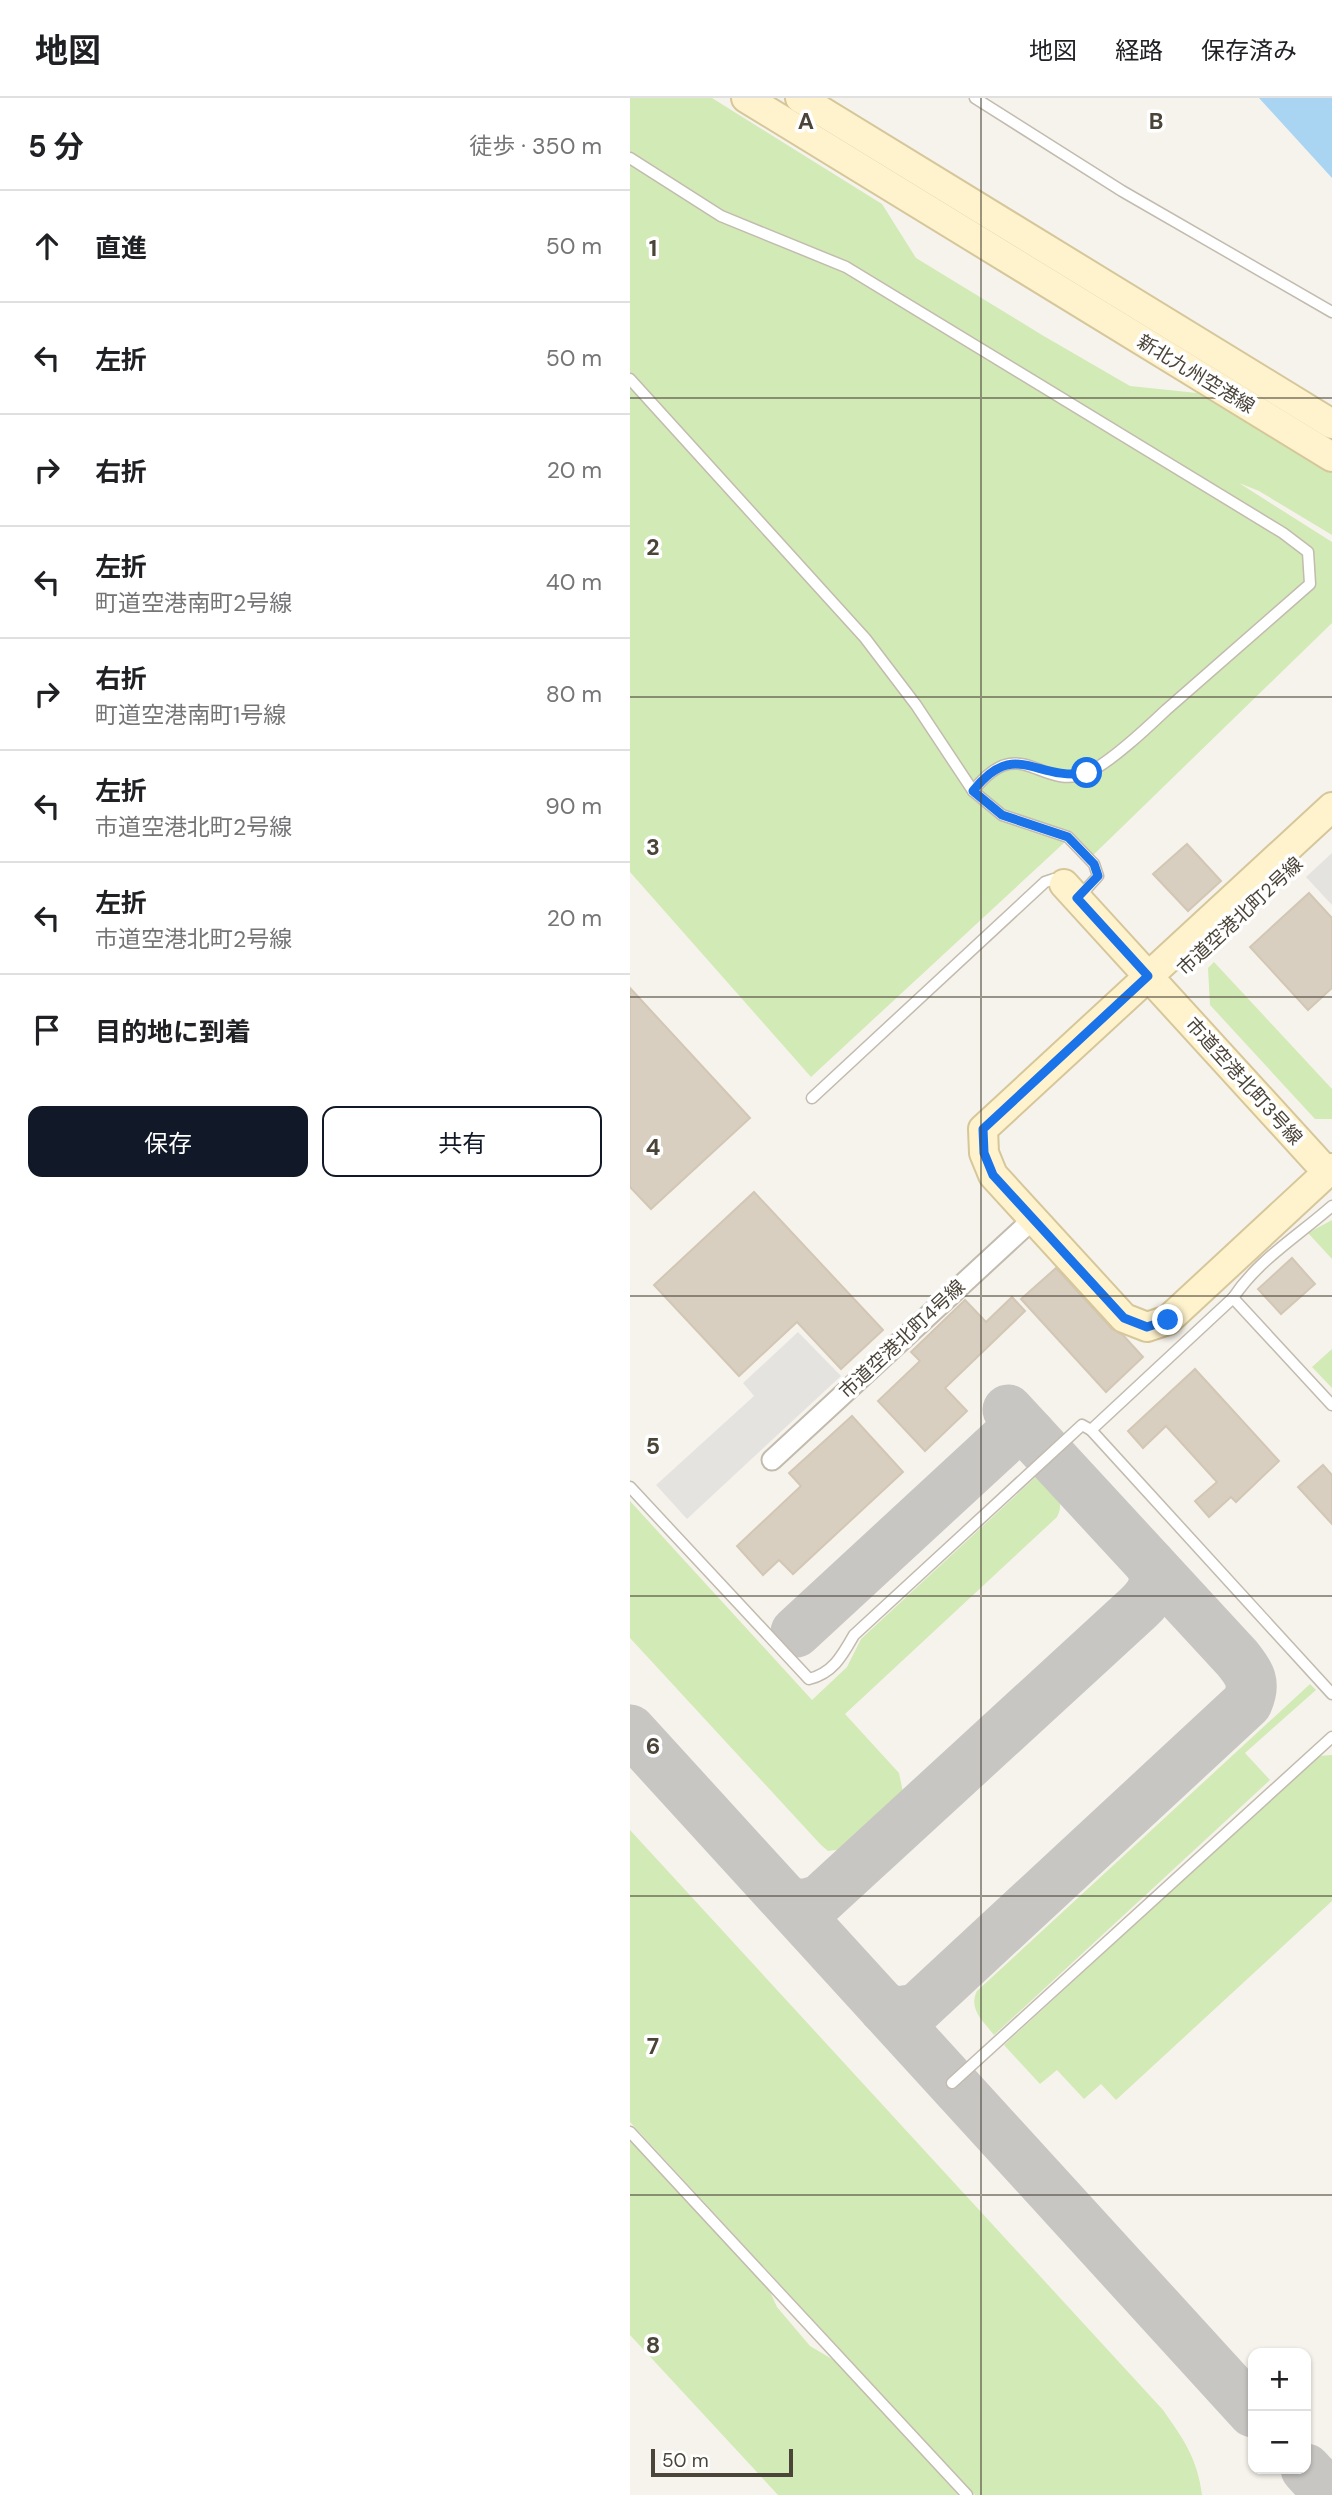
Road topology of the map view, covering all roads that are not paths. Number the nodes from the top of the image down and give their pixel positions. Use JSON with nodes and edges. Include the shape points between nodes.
{"nodes":[{"id":1,"x":746,"y":98,"type":"edge"},
{"id":2,"x":800,"y":98,"type":"edge"},
{"id":3,"x":975,"y":98,"type":"edge"},
{"id":4,"x":630,"y":158,"type":"edge"},
{"id":5,"x":1064,"y":278,"type":"junction"},
{"id":6,"x":1332,"y":312,"type":"edge"},
{"id":7,"x":630,"y":379,"type":"edge"},
{"id":8,"x":1332,"y":425,"type":"edge"},
{"id":9,"x":1332,"y":457,"type":"edge"},
{"id":10,"x":973,"y":791,"type":"junction"},
{"id":11,"x":1332,"y":807,"type":"edge"},
{"id":12,"x":1332,"y":832,"type":"edge"},
{"id":13,"x":1070,"y":891,"type":"junction"},
{"id":14,"x":1154,"y":983,"type":"junction"},
{"id":15,"x":813,"y":1098,"type":"dead end"},
{"id":16,"x":1330,"y":1170,"type":"edge"},
{"id":17,"x":1332,"y":1206,"type":"edge"},
{"id":18,"x":1033,"y":1219,"type":"junction"},
{"id":19,"x":1233,"y":1297,"type":"junction"},
{"id":20,"x":1332,"y":1405,"type":"edge"},
{"id":21,"x":1091,"y":1430,"type":"junction"},
{"id":22,"x":772,"y":1460,"type":"dead end"},
{"id":23,"x":630,"y":1487,"type":"edge"},
{"id":24,"x":1332,"y":1693,"type":"edge"},
{"id":25,"x":1332,"y":1737,"type":"edge"},
{"id":26,"x":952,"y":2083,"type":"dead end"},
{"id":27,"x":630,"y":2132,"type":"edge"},
{"id":28,"x":967,"y":2495,"type":"edge"}],
"edges":[{"from":1,"to":5,"type":"street"},
{"from":2,"to":5,"type":"street"},
{"from":3,"to":6,"type":"lane","via":[[1122,191]]},
{"from":4,"to":10,"type":"lane","via":[[722,216],[846,267],[1308,552],[1310,584],[1134,739],[1087,773],[1056,775],[1010,763],[987,773]]},
{"from":5,"to":8,"type":"street","name":"新北九州空港線"},
{"from":5,"to":9,"type":"street","name":"新北九州空港線"},
{"from":7,"to":10,"type":"lane","via":[[864,638]]},
{"from":10,"to":13,"type":"lane","via":[[1002,815],[1068,837],[1094,864],[1098,876]]},
{"from":11,"to":14,"type":"street"},
{"from":12,"to":14,"type":"street","name":"市道空港北町2号線"},
{"from":13,"to":14,"type":"street","name":"市道空港北町3号線"},
{"from":13,"to":15,"type":"lane","via":[[1055,879],[1045,882]]},
{"from":14,"to":16,"type":"street","name":"市道空港北町3号線"},
{"from":14,"to":18,"type":"street","name":"市道空港北町2号線","via":[[984,1153],[993,1175]]},
{"from":16,"to":18,"type":"street","name":"市道空港北町2号線","via":[[1157,1326],[1124,1318]]},
{"from":17,"to":19,"type":"lane","via":[[1302,1227]]},
{"from":18,"to":22,"type":"street","name":"市道空港北町4号線"},
{"from":19,"to":20,"type":"lane"},
{"from":19,"to":21,"type":"lane"},
{"from":21,"to":23,"type":"lane","via":[[1082,1425],[854,1635],[839,1661],[824,1675],[809,1679]]},
{"from":21,"to":24,"type":"lane"},
{"from":25,"to":26,"type":"lane"},
{"from":27,"to":28,"type":"lane"}]}
